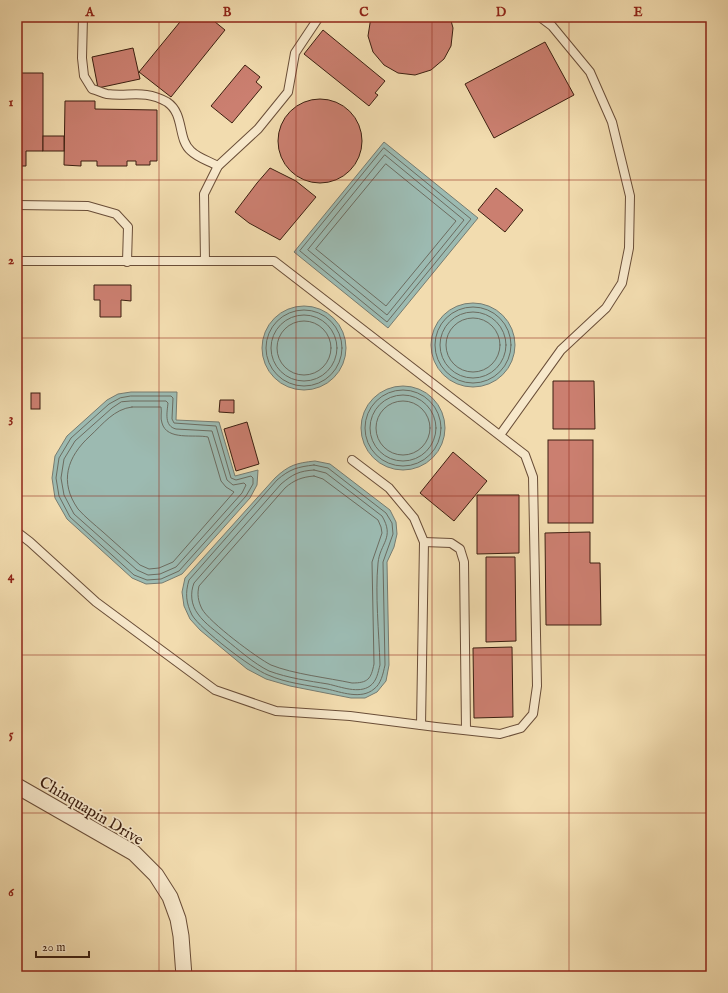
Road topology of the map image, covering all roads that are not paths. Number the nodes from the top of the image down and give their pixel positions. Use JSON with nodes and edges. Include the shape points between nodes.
{"nodes":[{"id":1,"x":82,"y":17,"type":"edge"},
{"id":2,"x":319,"y":17,"type":"edge"},
{"id":3,"x":540,"y":17,"type":"edge"},
{"id":4,"x":218,"y":166,"type":"junction"},
{"id":5,"x":17,"y":205,"type":"edge"},
{"id":6,"x":17,"y":261,"type":"edge"},
{"id":7,"x":205,"y":261,"type":"junction"},
{"id":8,"x":127,"y":262,"type":"junction"},
{"id":9,"x":500,"y":435,"type":"junction"},
{"id":10,"x":352,"y":460,"type":"dead end"},
{"id":11,"x":17,"y":532,"type":"edge"},
{"id":12,"x":424,"y":542,"type":"junction"},
{"id":13,"x":421,"y":725,"type":"junction"},
{"id":14,"x":466,"y":730,"type":"junction"},
{"id":15,"x":17,"y":786,"type":"edge"},
{"id":16,"x":184,"y":976,"type":"edge"}],
"edges":[{"from":1,"to":4,"type":"lane","via":[[84,76],[92,89],[106,94],[143,93],[168,103],[179,117],[181,134],[189,150]]},
{"from":2,"to":4,"type":"lane","via":[[295,53],[288,92],[258,129]]},
{"from":3,"to":9,"type":"lane","via":[[552,26],[590,72],[612,122],[630,196],[629,248],[622,283],[606,308],[562,350]]},
{"from":4,"to":7,"type":"lane","via":[[204,194]]},
{"from":5,"to":8,"type":"lane","via":[[88,206],[116,214],[128,227]]},
{"from":6,"to":8,"type":"lane"},
{"from":7,"to":8,"type":"lane"},
{"from":7,"to":9,"type":"lane","via":[[274,261]]},
{"from":9,"to":14,"type":"lane","via":[[525,455],[533,477],[537,686],[533,714],[521,728],[500,734]]},
{"from":10,"to":12,"type":"lane","via":[[389,488],[414,518]]},
{"from":11,"to":13,"type":"lane","via":[[96,602],[215,690],[276,711],[350,716]]},
{"from":12,"to":13,"type":"lane"},
{"from":12,"to":14,"type":"lane","via":[[451,543],[460,549],[464,562]]},
{"from":13,"to":14,"type":"lane"},
{"from":15,"to":16,"type":"street","name":"Chinquapin Drive","via":[[134,853],[156,875],[170,898],[178,919]]}]}
